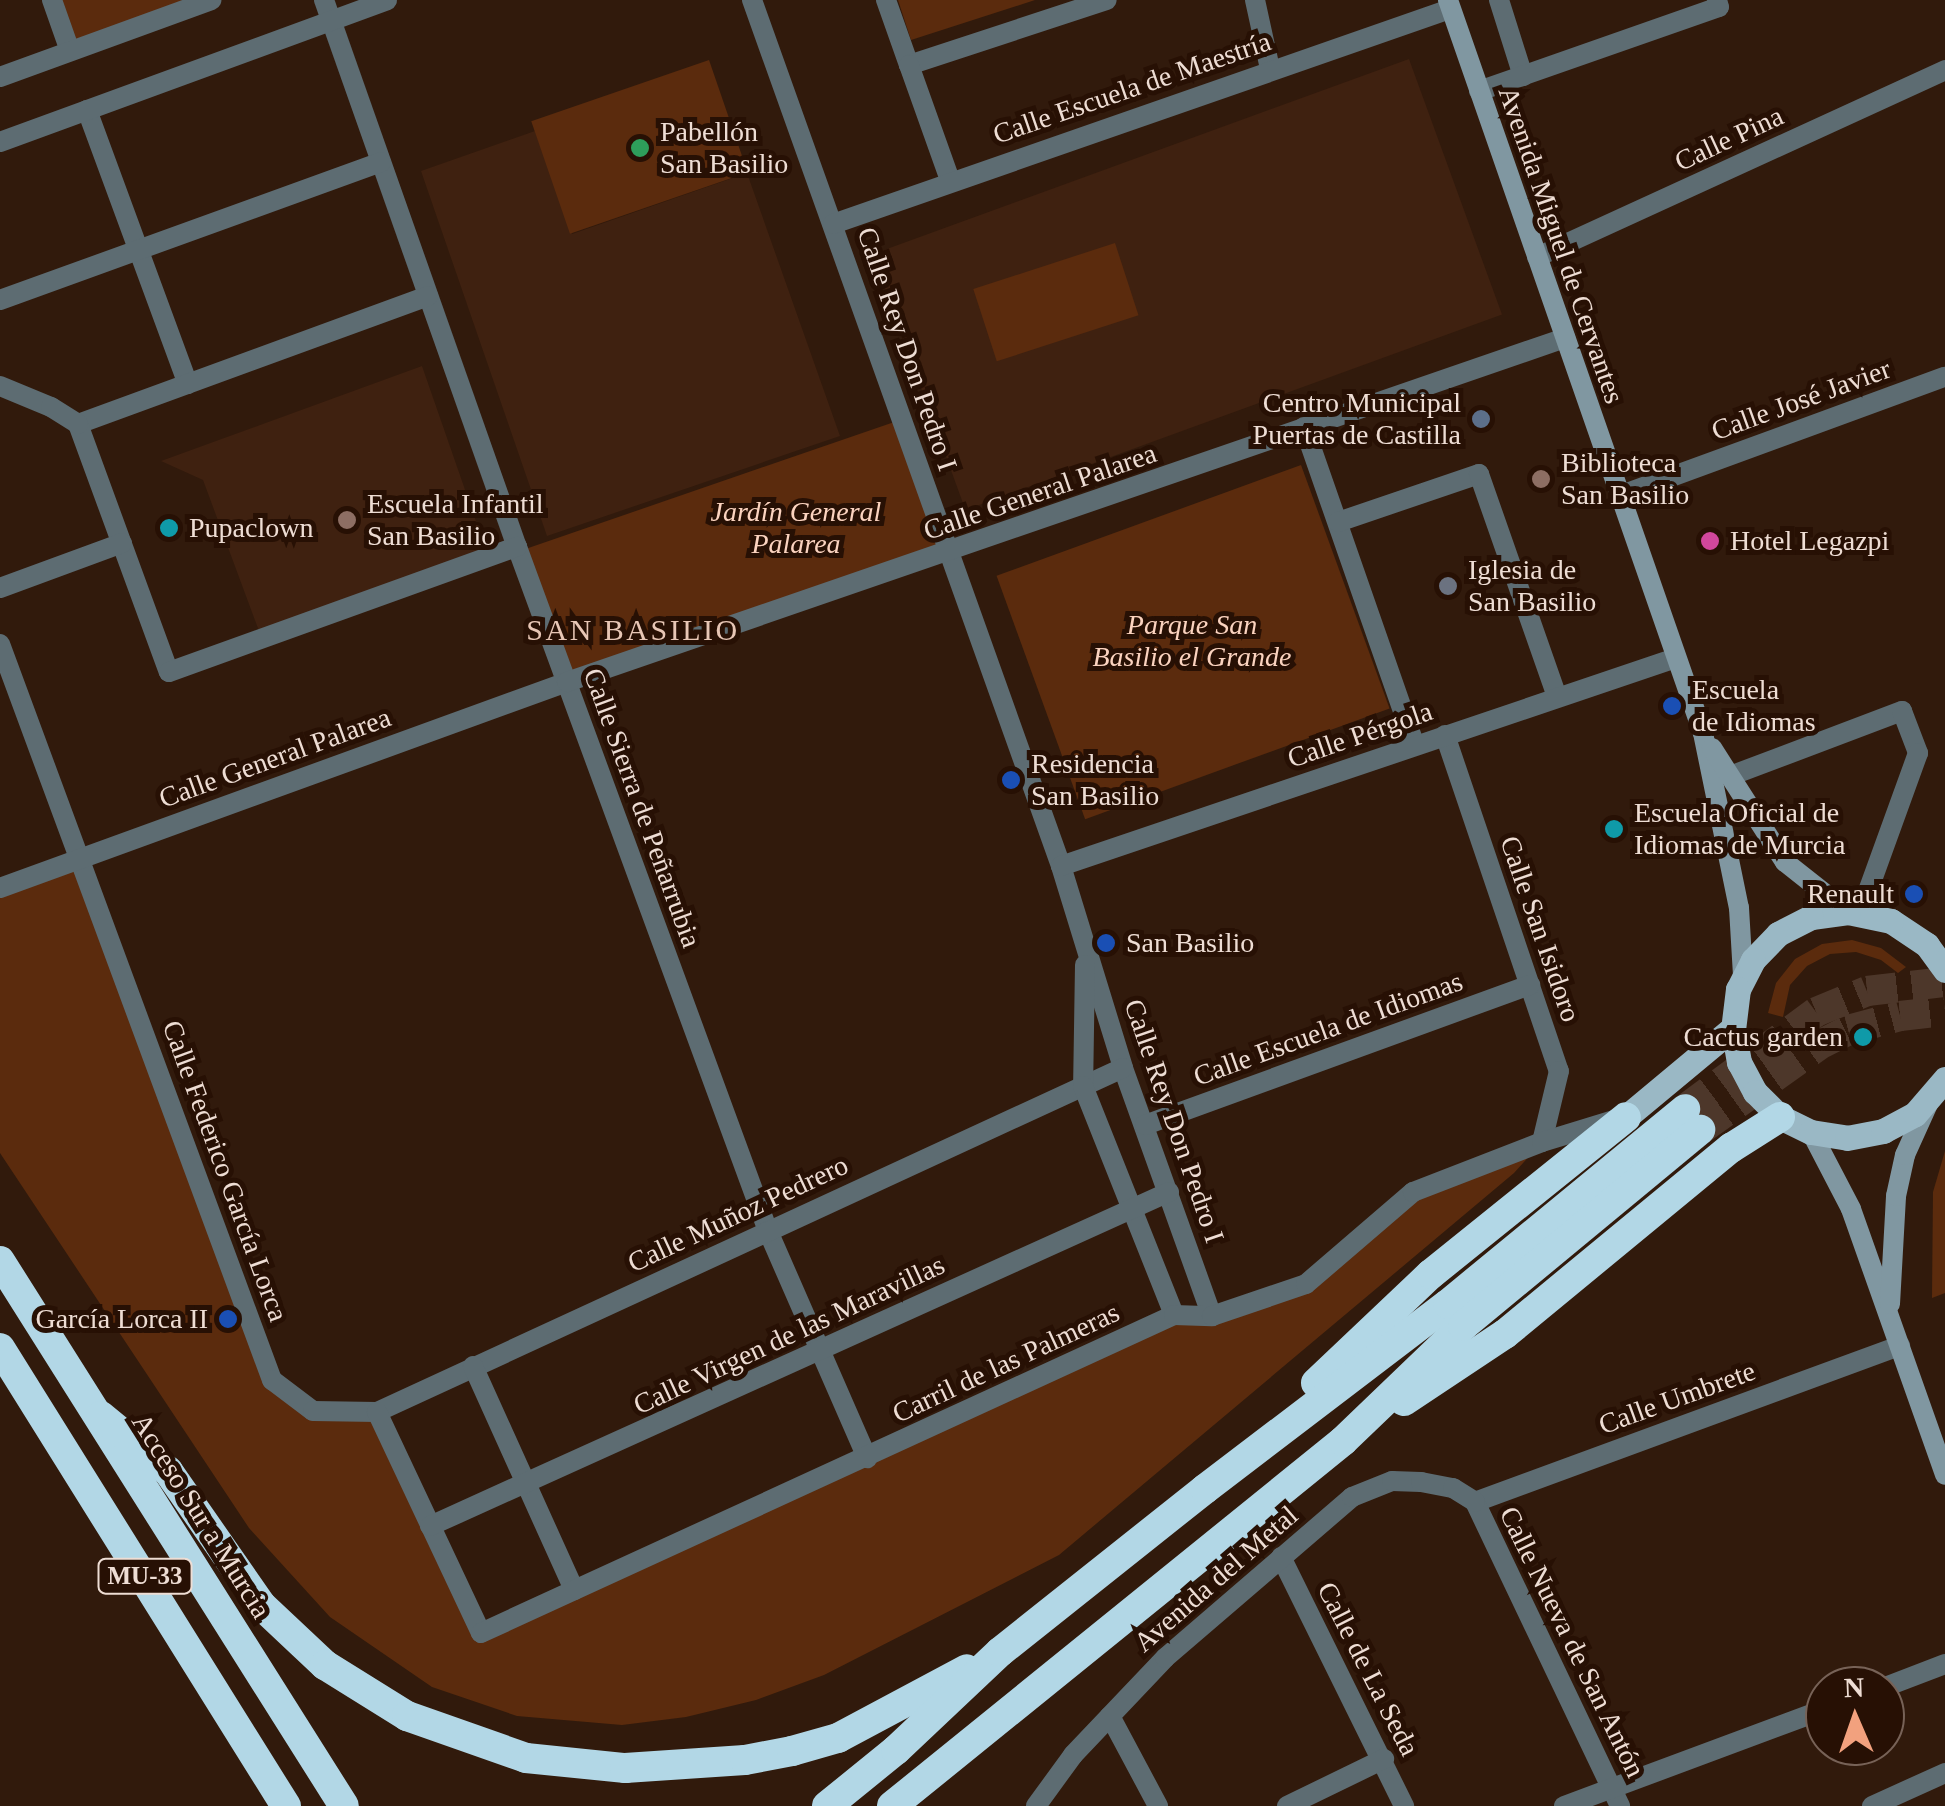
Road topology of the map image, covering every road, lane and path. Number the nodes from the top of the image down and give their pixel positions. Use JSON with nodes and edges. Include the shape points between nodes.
{"nodes":[{"id":1,"x":52,"y":0,"type":"edge"},
{"id":2,"x":211,"y":0,"type":"edge"},
{"id":3,"x":387,"y":0,"type":"edge"},
{"id":4,"x":752,"y":0,"type":"edge"},
{"id":5,"x":886,"y":0,"type":"edge"},
{"id":6,"x":1107,"y":0,"type":"edge"},
{"id":7,"x":1255,"y":0,"type":"edge"},
{"id":8,"x":1499,"y":0,"type":"edge"},
{"id":9,"x":1725,"y":2,"type":"edge"},
{"id":10,"x":1449,"y":4,"type":"edge"},
{"id":11,"x":328,"y":10,"type":"edge"},
{"id":12,"x":70,"y":52,"type":"junction"},
{"id":13,"x":910,"y":65,"type":"junction"},
{"id":14,"x":1270,"y":69,"type":"junction"},
{"id":15,"x":1945,"y":70,"type":"edge"},
{"id":16,"x":1523,"y":76,"type":"junction"},
{"id":17,"x":0,"y":77,"type":"edge"},
{"id":18,"x":1479,"y":91,"type":"junction"},
{"id":19,"x":87,"y":110,"type":"junction"},
{"id":20,"x":0,"y":142,"type":"edge"},
{"id":21,"x":382,"y":162,"type":"junction"},
{"id":22,"x":950,"y":180,"type":"junction"},
{"id":23,"x":834,"y":224,"type":"junction"},
{"id":24,"x":140,"y":250,"type":"junction"},
{"id":25,"x":1537,"y":257,"type":"junction"},
{"id":26,"x":428,"y":296,"type":"junction"},
{"id":27,"x":0,"y":300,"type":"edge"},
{"id":28,"x":1564,"y":338,"type":"junction"},
{"id":29,"x":1945,"y":376,"type":"edge"},
{"id":30,"x":188,"y":384,"type":"junction"},
{"id":31,"x":0,"y":386,"type":"edge"},
{"id":32,"x":78,"y":424,"type":"junction"},
{"id":33,"x":1304,"y":427,"type":"junction"},
{"id":34,"x":1619,"y":496,"type":"junction"},
{"id":35,"x":1338,"y":522,"type":"junction"},
{"id":36,"x":122,"y":543,"type":"junction"},
{"id":37,"x":517,"y":547,"type":"junction"},
{"id":38,"x":950,"y":553,"type":"junction"},
{"id":39,"x":0,"y":588,"type":"edge"},
{"id":40,"x":0,"y":644,"type":"edge"},
{"id":41,"x":1676,"y":658,"type":"junction"},
{"id":42,"x":566,"y":682,"type":"junction"},
{"id":43,"x":1557,"y":697,"type":"junction"},
{"id":44,"x":1703,"y":733,"type":"junction"},
{"id":45,"x":1444,"y":735,"type":"junction"},
{"id":46,"x":1415,"y":746,"type":"junction"},
{"id":47,"x":1730,"y":776,"type":"junction"},
{"id":48,"x":81,"y":858,"type":"junction"},
{"id":49,"x":1061,"y":866,"type":"junction"},
{"id":50,"x":0,"y":888,"type":"edge"},
{"id":51,"x":1854,"y":912,"type":"junction"},
{"id":52,"x":1913,"y":933,"type":"junction"},
{"id":53,"x":1085,"y":943,"type":"junction"},
{"id":54,"x":1945,"y":944,"type":"edge"},
{"id":55,"x":1945,"y":970,"type":"edge"},
{"id":56,"x":1744,"y":976,"type":"junction"},
{"id":57,"x":1530,"y":984,"type":"junction"},
{"id":58,"x":1732,"y":1028,"type":"junction"},
{"id":59,"x":1124,"y":1068,"type":"junction"},
{"id":60,"x":1084,"y":1086,"type":"junction"},
{"id":61,"x":1940,"y":1086,"type":"edge"},
{"id":62,"x":1626,"y":1117,"type":"junction"},
{"id":63,"x":1780,"y":1117,"type":"junction"},
{"id":64,"x":1146,"y":1125,"type":"junction"},
{"id":65,"x":1811,"y":1132,"type":"junction"},
{"id":66,"x":1542,"y":1142,"type":"junction"},
{"id":67,"x":1170,"y":1192,"type":"junction"},
{"id":68,"x":1132,"y":1209,"type":"junction"},
{"id":69,"x":768,"y":1231,"type":"junction"},
{"id":70,"x":0,"y":1262,"type":"edge"},
{"id":71,"x":1174,"y":1315,"type":"junction"},
{"id":72,"x":1212,"y":1316,"type":"junction"},
{"id":73,"x":1890,"y":1316,"type":"junction"},
{"id":74,"x":1900,"y":1346,"type":"junction"},
{"id":75,"x":0,"y":1348,"type":"edge"},
{"id":76,"x":820,"y":1351,"type":"junction"},
{"id":77,"x":474,"y":1366,"type":"junction"},
{"id":78,"x":376,"y":1412,"type":"junction"},
{"id":79,"x":101,"y":1416,"type":"junction"},
{"id":80,"x":1343,"y":1441,"type":"junction"},
{"id":81,"x":867,"y":1458,"type":"junction"},
{"id":82,"x":1945,"y":1475,"type":"edge"},
{"id":83,"x":526,"y":1486,"type":"junction"},
{"id":84,"x":1205,"y":1488,"type":"junction"},
{"id":85,"x":1475,"y":1502,"type":"junction"},
{"id":86,"x":430,"y":1526,"type":"junction"},
{"id":87,"x":1281,"y":1557,"type":"junction"},
{"id":88,"x":574,"y":1590,"type":"junction"},
{"id":89,"x":1000,"y":1652,"type":"junction"},
{"id":90,"x":1945,"y":1664,"type":"edge"},
{"id":91,"x":1905,"y":1679,"type":"edge"},
{"id":92,"x":1110,"y":1716,"type":"junction"},
{"id":93,"x":1805,"y":1717,"type":"edge"},
{"id":94,"x":1384,"y":1758,"type":"junction"},
{"id":95,"x":1945,"y":1772,"type":"edge"},
{"id":96,"x":1616,"y":1797,"type":"edge"},
{"id":97,"x":286,"y":1806,"type":"edge"},
{"id":98,"x":344,"y":1806,"type":"edge"},
{"id":99,"x":826,"y":1806,"type":"edge"},
{"id":100,"x":892,"y":1806,"type":"edge"},
{"id":101,"x":1036,"y":1806,"type":"edge"},
{"id":102,"x":1158,"y":1806,"type":"edge"},
{"id":103,"x":1287,"y":1806,"type":"edge"},
{"id":104,"x":1404,"y":1806,"type":"edge"},
{"id":105,"x":1564,"y":1806,"type":"edge"},
{"id":106,"x":1872,"y":1806,"type":"edge"}],
"edges":[{"from":1,"to":12,"type":"street"},
{"from":2,"to":12,"type":"street"},
{"from":3,"to":11,"type":"street"},
{"from":4,"to":23,"type":"street","name":"Calle Rey Don Pedro I"},
{"from":5,"to":13,"type":"street"},
{"from":6,"to":13,"type":"street"},
{"from":7,"to":14,"type":"street"},
{"from":8,"to":16,"type":"street"},
{"from":9,"to":16,"type":"street"},
{"from":10,"to":14,"type":"street","name":"Calle Escuela de Maestría"},
{"from":10,"to":18,"type":"main road","name":"Avenida Miguel de Cervantes"},
{"from":11,"to":19,"type":"street"},
{"from":11,"to":21,"type":"street","name":"Calle Sierra de Peñarrubia"},
{"from":12,"to":17,"type":"street"},
{"from":13,"to":22,"type":"street"},
{"from":14,"to":22,"type":"street","name":"Calle Escuela de Maestría"},
{"from":15,"to":25,"type":"street","name":"Calle Pina"},
{"from":16,"to":18,"type":"street"},
{"from":18,"to":25,"type":"main road","name":"Avenida Miguel de Cervantes"},
{"from":19,"to":20,"type":"street"},
{"from":19,"to":24,"type":"street"},
{"from":21,"to":24,"type":"street"},
{"from":21,"to":26,"type":"street","name":"Calle Sierra de Peñarrubia"},
{"from":22,"to":23,"type":"street","name":"Calle Escuela de Maestría"},
{"from":23,"to":38,"type":"street","name":"Calle Rey Don Pedro I"},
{"from":24,"to":27,"type":"street"},
{"from":24,"to":30,"type":"street"},
{"from":25,"to":28,"type":"main road","name":"Avenida Miguel de Cervantes"},
{"from":26,"to":30,"type":"street"},
{"from":26,"to":37,"type":"street","name":"Calle Sierra de Peñarrubia"},
{"from":28,"to":33,"type":"street","name":"Calle General Palarea"},
{"from":28,"to":34,"type":"main road","name":"Avenida Miguel de Cervantes"},
{"from":29,"to":34,"type":"street","name":"Calle José Javier"},
{"from":30,"to":32,"type":"street"},
{"from":31,"to":32,"type":"street"},
{"from":32,"to":36,"type":"street"},
{"from":33,"to":35,"type":"street"},
{"from":33,"to":38,"type":"street","name":"Calle General Palarea"},
{"from":34,"to":41,"type":"main road","name":"Avenida Miguel de Cervantes"},
{"from":35,"to":43,"type":"street","via":[[1479,474]]},
{"from":35,"to":46,"type":"street"},
{"from":36,"to":37,"type":"street","via":[[170,672]]},
{"from":36,"to":39,"type":"street"},
{"from":37,"to":42,"type":"street","name":"Calle Sierra de Peñarrubia"},
{"from":38,"to":42,"type":"street","name":"Calle General Palarea"},
{"from":38,"to":49,"type":"street","name":"Calle Rey Don Pedro I"},
{"from":40,"to":48,"type":"street","name":"Calle Federico García Lorca"},
{"from":41,"to":43,"type":"street","name":"Calle Pérgola"},
{"from":41,"to":44,"type":"main road","name":"Avenida Miguel de Cervantes"},
{"from":42,"to":48,"type":"street","name":"Calle General Palarea"},
{"from":42,"to":69,"type":"street","name":"Calle Sierra de Peñarrubia"},
{"from":43,"to":45,"type":"street","name":"Calle Pérgola"},
{"from":44,"to":47,"type":"main road","name":"Avenida Miguel de Cervantes"},
{"from":44,"to":56,"type":"main road","name":"Avenida Miguel de Cervantes","via":[[1739,908]]},
{"from":45,"to":46,"type":"street","name":"Calle Pérgola"},
{"from":45,"to":57,"type":"street","name":"Calle San Isidoro"},
{"from":46,"to":49,"type":"street","name":"Calle Pérgola"},
{"from":47,"to":51,"type":"main road","name":"Avenida Miguel de Cervantes","via":[[1785,862]]},
{"from":47,"to":51,"type":"street","via":[[1902,711],[1918,753]]},
{"from":48,"to":50,"type":"street","name":"Calle General Palarea"},
{"from":48,"to":78,"type":"street","name":"Calle Federico García Lorca","via":[[272,1380],[312,1412]]},
{"from":49,"to":53,"type":"street","name":"Calle Rey Don Pedro I"},
{"from":51,"to":52,"type":"main road"},
{"from":51,"to":56,"type":"main road","via":[[1794,924],[1764,946]]},
{"from":52,"to":54,"type":"main road"},
{"from":52,"to":55,"type":"main road"},
{"from":53,"to":59,"type":"street","name":"Calle Rey Don Pedro I"},
{"from":53,"to":60,"type":"street","name":"Calle Rey Don Pedro I"},
{"from":56,"to":58,"type":"main road"},
{"from":57,"to":64,"type":"street","name":"Calle Escuela de Idiomas"},
{"from":57,"to":66,"type":"street","name":"Calle San Isidoro","via":[[1558,1070]]},
{"from":58,"to":62,"type":"main road"},
{"from":58,"to":63,"type":"main road","via":[[1746,1078]]},
{"from":59,"to":60,"type":"street","name":"Calle Muñoz Pedrero"},
{"from":59,"to":64,"type":"street","name":"Calle Rey Don Pedro I"},
{"from":60,"to":68,"type":"street","name":"Calle Rey Don Pedro I"},
{"from":60,"to":69,"type":"street","name":"Calle Muñoz Pedrero"},
{"from":61,"to":65,"type":"main road","via":[[1883,1132],[1847,1138]]},
{"from":61,"to":73,"type":"main road","via":[[1904,1156]]},
{"from":62,"to":66,"type":"street","name":"Carril de las Palmeras"},
{"from":62,"to":84,"type":"highway","via":[[1431,1274]]},
{"from":63,"to":65,"type":"main road"},
{"from":63,"to":80,"type":"highway","via":[[1731,1148],[1506,1334]]},
{"from":64,"to":67,"type":"street","name":"Calle Rey Don Pedro I"},
{"from":65,"to":73,"type":"main road","via":[[1841,1184]]},
{"from":66,"to":72,"type":"street","name":"Carril de las Palmeras","via":[[1413,1192],[1306,1284]]},
{"from":67,"to":68,"type":"street","name":"Calle Virgen de las Maravillas"},
{"from":67,"to":72,"type":"street","name":"Calle Rey Don Pedro I"},
{"from":68,"to":71,"type":"street","name":"Calle Rey Don Pedro I"},
{"from":68,"to":76,"type":"street","name":"Calle Virgen de las Maravillas"},
{"from":69,"to":76,"type":"street","name":"Calle Sierra de Peñarrubia"},
{"from":69,"to":77,"type":"street","name":"Calle Muñoz Pedrero"},
{"from":70,"to":79,"type":"highway","name":"Acceso Sur a Murcia","number":"MU-33"},
{"from":71,"to":72,"type":"street","name":"Carril de las Palmeras"},
{"from":71,"to":81,"type":"street","name":"Carril de las Palmeras"},
{"from":73,"to":74,"type":"main road"},
{"from":74,"to":82,"type":"main road"},
{"from":74,"to":85,"type":"street","name":"Calle Umbrete"},
{"from":75,"to":97,"type":"highway","number":"MU-33"},
{"from":76,"to":81,"type":"street","name":"Calle Sierra de Peñarrubia"},
{"from":76,"to":83,"type":"street","name":"Calle Virgen de las Maravillas"},
{"from":77,"to":78,"type":"street","name":"Calle Muñoz Pedrero"},
{"from":77,"to":83,"type":"street"},
{"from":78,"to":86,"type":"street"},
{"from":79,"to":89,"type":"highway","via":[[168,1471],[261,1605],[324,1664],[407,1716],[526,1758],[625,1768],[792,1751],[838,1738]]},
{"from":79,"to":98,"type":"highway","name":"Acceso Sur a Murcia","number":"MU-33"},
{"from":80,"to":84,"type":"highway","via":[[1693,1120]]},
{"from":80,"to":100,"type":"highway"},
{"from":81,"to":88,"type":"street","name":"Carril de las Palmeras"},
{"from":83,"to":86,"type":"street","name":"Calle Virgen de las Maravillas"},
{"from":83,"to":88,"type":"street"},
{"from":84,"to":89,"type":"highway"},
{"from":85,"to":87,"type":"street","name":"Avenida del Metal","via":[[1453,1488],[1392,1481],[1352,1497]]},
{"from":85,"to":96,"type":"street","name":"Calle Nueva de San Antón"},
{"from":86,"to":88,"type":"street","name":"Carril de las Palmeras","via":[[481,1632]]},
{"from":87,"to":92,"type":"street","name":"Avenida del Metal","via":[[1165,1658]]},
{"from":87,"to":94,"type":"street","name":"Calle de La Seda"},
{"from":89,"to":99,"type":"highway"},
{"from":90,"to":91,"type":"street"},
{"from":92,"to":101,"type":"street","name":"Avenida del Metal"},
{"from":92,"to":102,"type":"street"},
{"from":93,"to":96,"type":"street"},
{"from":94,"to":103,"type":"street"},
{"from":94,"to":104,"type":"street","name":"Calle de La Seda"},
{"from":95,"to":106,"type":"street"},
{"from":96,"to":105,"type":"street"}]}
